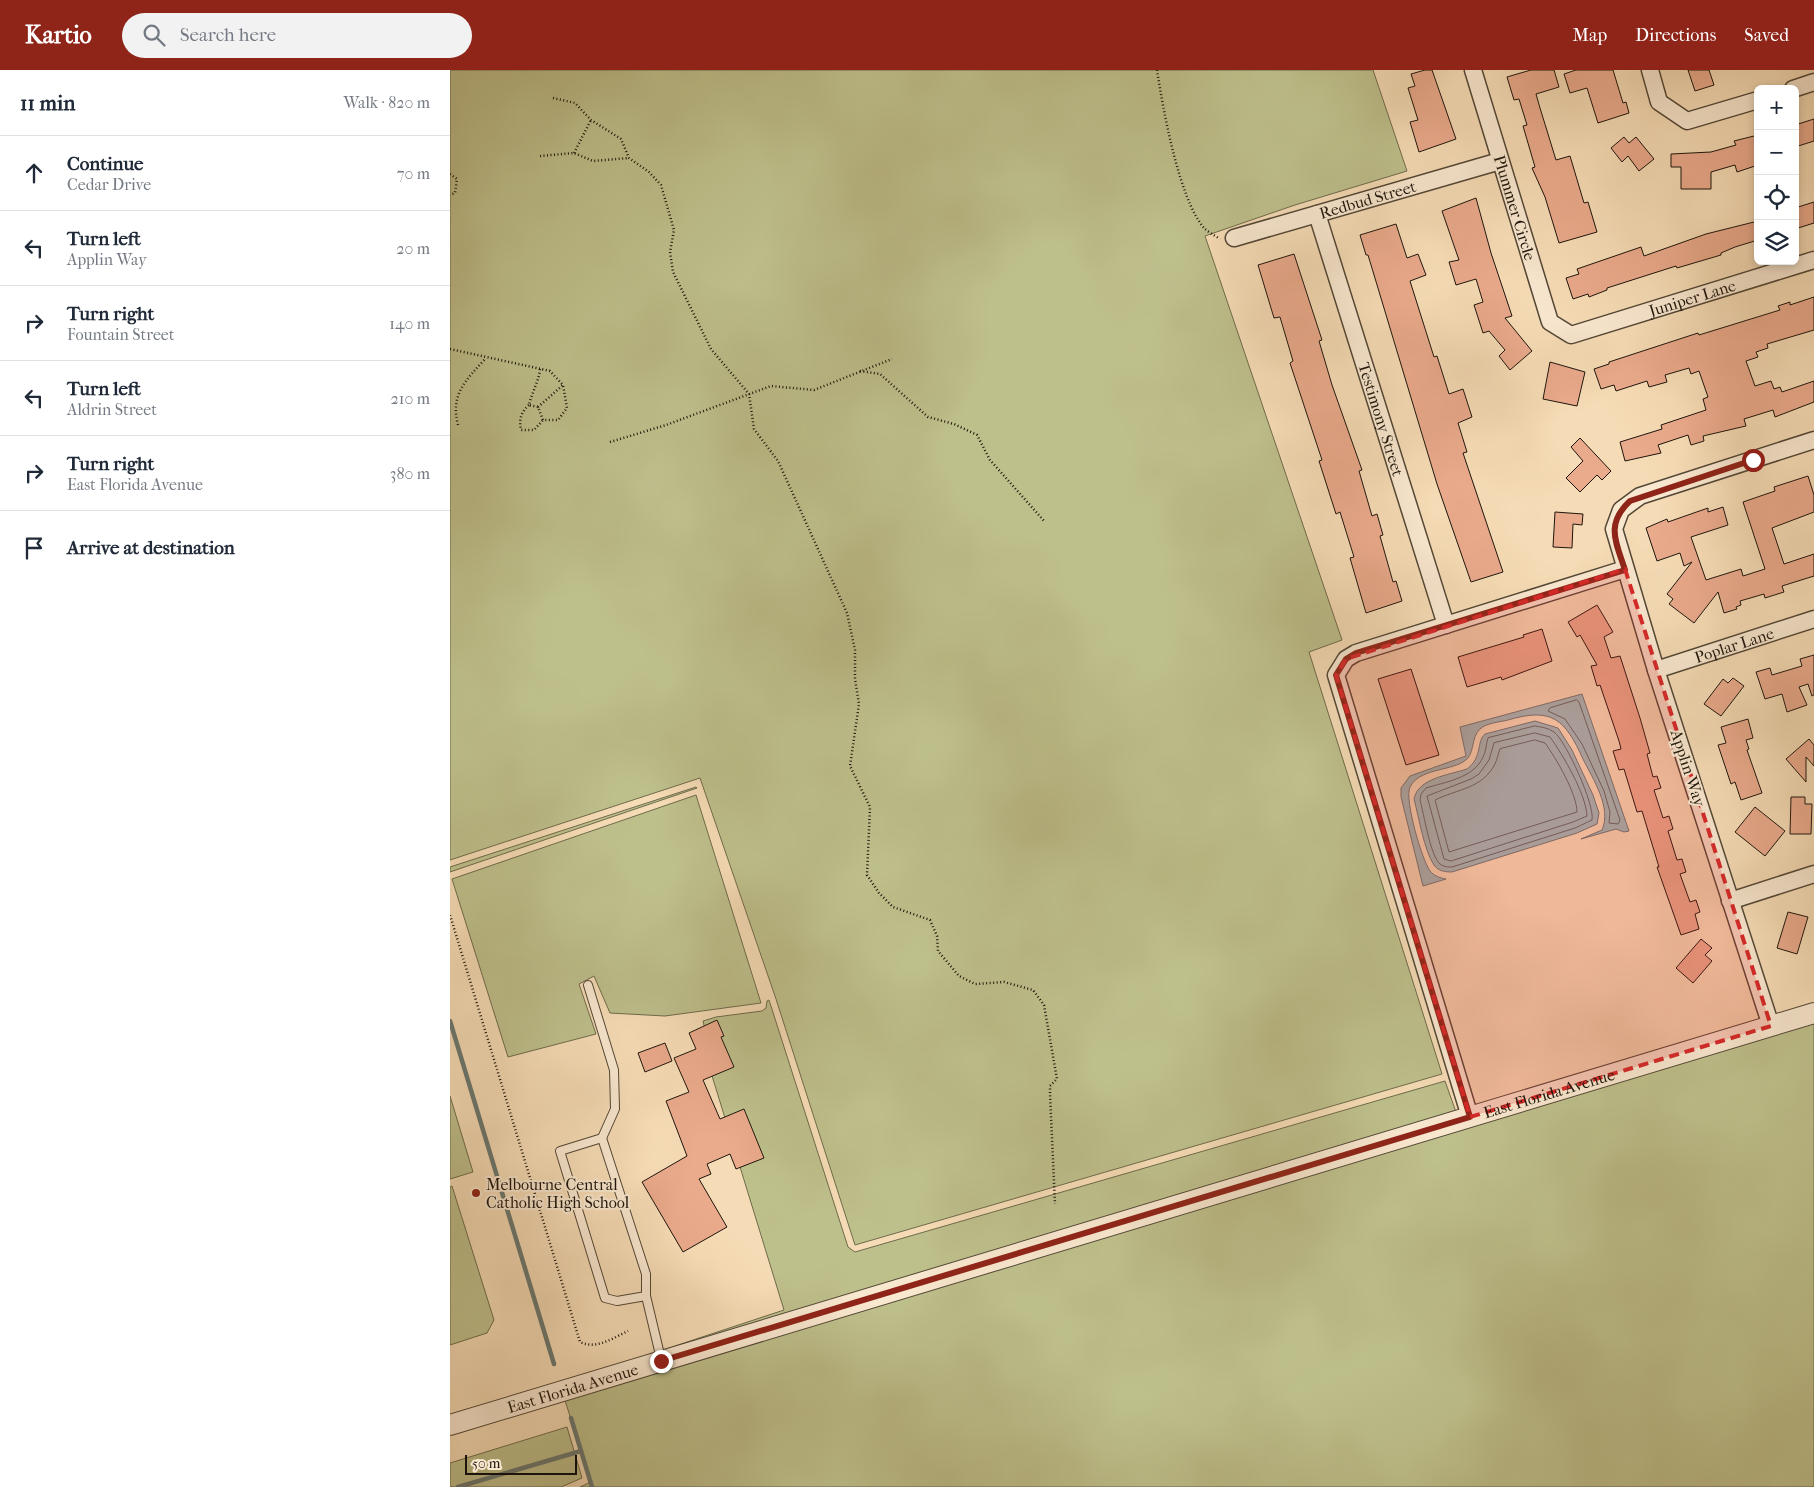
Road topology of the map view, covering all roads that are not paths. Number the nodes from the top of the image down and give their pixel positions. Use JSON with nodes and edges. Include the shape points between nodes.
{"nodes":[{"id":1,"x":1473,"y":70,"type":"edge"},
{"id":2,"x":1650,"y":70,"type":"edge"},
{"id":3,"x":1814,"y":82,"type":"edge"},
{"id":4,"x":1799,"y":87,"type":"edge"},
{"id":5,"x":1754,"y":101,"type":"edge"},
{"id":6,"x":1500,"y":160,"type":"junction"},
{"id":7,"x":1317,"y":214,"type":"junction"},
{"id":8,"x":1234,"y":238,"type":"road end"},
{"id":9,"x":1814,"y":260,"type":"edge"},
{"id":10,"x":1571,"y":334,"type":"joint"},
{"id":11,"x":1814,"y":440,"type":"edge"},
{"id":12,"x":1625,"y":570,"type":"junction"},
{"id":13,"x":1814,"y":619,"type":"edge"},
{"id":14,"x":1446,"y":625,"type":"junction"},
{"id":15,"x":1656,"y":670,"type":"junction"},
{"id":16,"x":1814,"y":874,"type":"edge"},
{"id":17,"x":1730,"y":901,"type":"junction"},
{"id":18,"x":588,"y":985,"type":"dead end"},
{"id":19,"x":1814,"y":1014,"type":"edge"},
{"id":20,"x":1771,"y":1026,"type":"junction"},
{"id":21,"x":1470,"y":1117,"type":"junction"},
{"id":22,"x":602,"y":1138,"type":"junction"},
{"id":23,"x":646,"y":1296,"type":"junction"},
{"id":24,"x":661,"y":1361,"type":"junction"},
{"id":25,"x":450,"y":1425,"type":"edge"}],
"edges":[{"from":1,"to":6,"type":"street","name":"Plummer Circle"},
{"from":2,"to":5,"type":"street","via":[[1660,102],[1687,121]]},
{"from":3,"to":4,"type":"street"},
{"from":6,"to":7,"type":"street","name":"Redbud Street"},
{"from":6,"to":10,"type":"street","name":"Plummer Circle","via":[[1550,322]]},
{"from":7,"to":8,"type":"street","name":"Redbud Street"},
{"from":7,"to":14,"type":"street","name":"Testimony Street"},
{"from":9,"to":10,"type":"street","name":"Juniper Lane"},
{"from":11,"to":12,"type":"street","name":"Applin Way","via":[[1640,496],[1621,510],[1614,529]]},
{"from":12,"to":14,"type":"street"},
{"from":12,"to":15,"type":"street","name":"Applin Way"},
{"from":13,"to":15,"type":"street","name":"Poplar Lane"},
{"from":14,"to":21,"type":"street","via":[[1356,653],[1346,659],[1336,675]]},
{"from":15,"to":17,"type":"street","name":"Applin Way"},
{"from":16,"to":17,"type":"street"},
{"from":17,"to":20,"type":"street","name":"Applin Way"},
{"from":18,"to":22,"type":"lane","via":[[614,1070],[615,1109]]},
{"from":19,"to":20,"type":"street","name":"East Florida Avenue"},
{"from":20,"to":21,"type":"street","name":"East Florida Avenue"},
{"from":21,"to":24,"type":"street","name":"East Florida Avenue"},
{"from":22,"to":23,"type":"lane","via":[[646,1274]]},
{"from":22,"to":23,"type":"lane","via":[[560,1151],[605,1298],[617,1301]]},
{"from":23,"to":24,"type":"lane"},
{"from":24,"to":25,"type":"street","name":"East Florida Avenue"}]}
